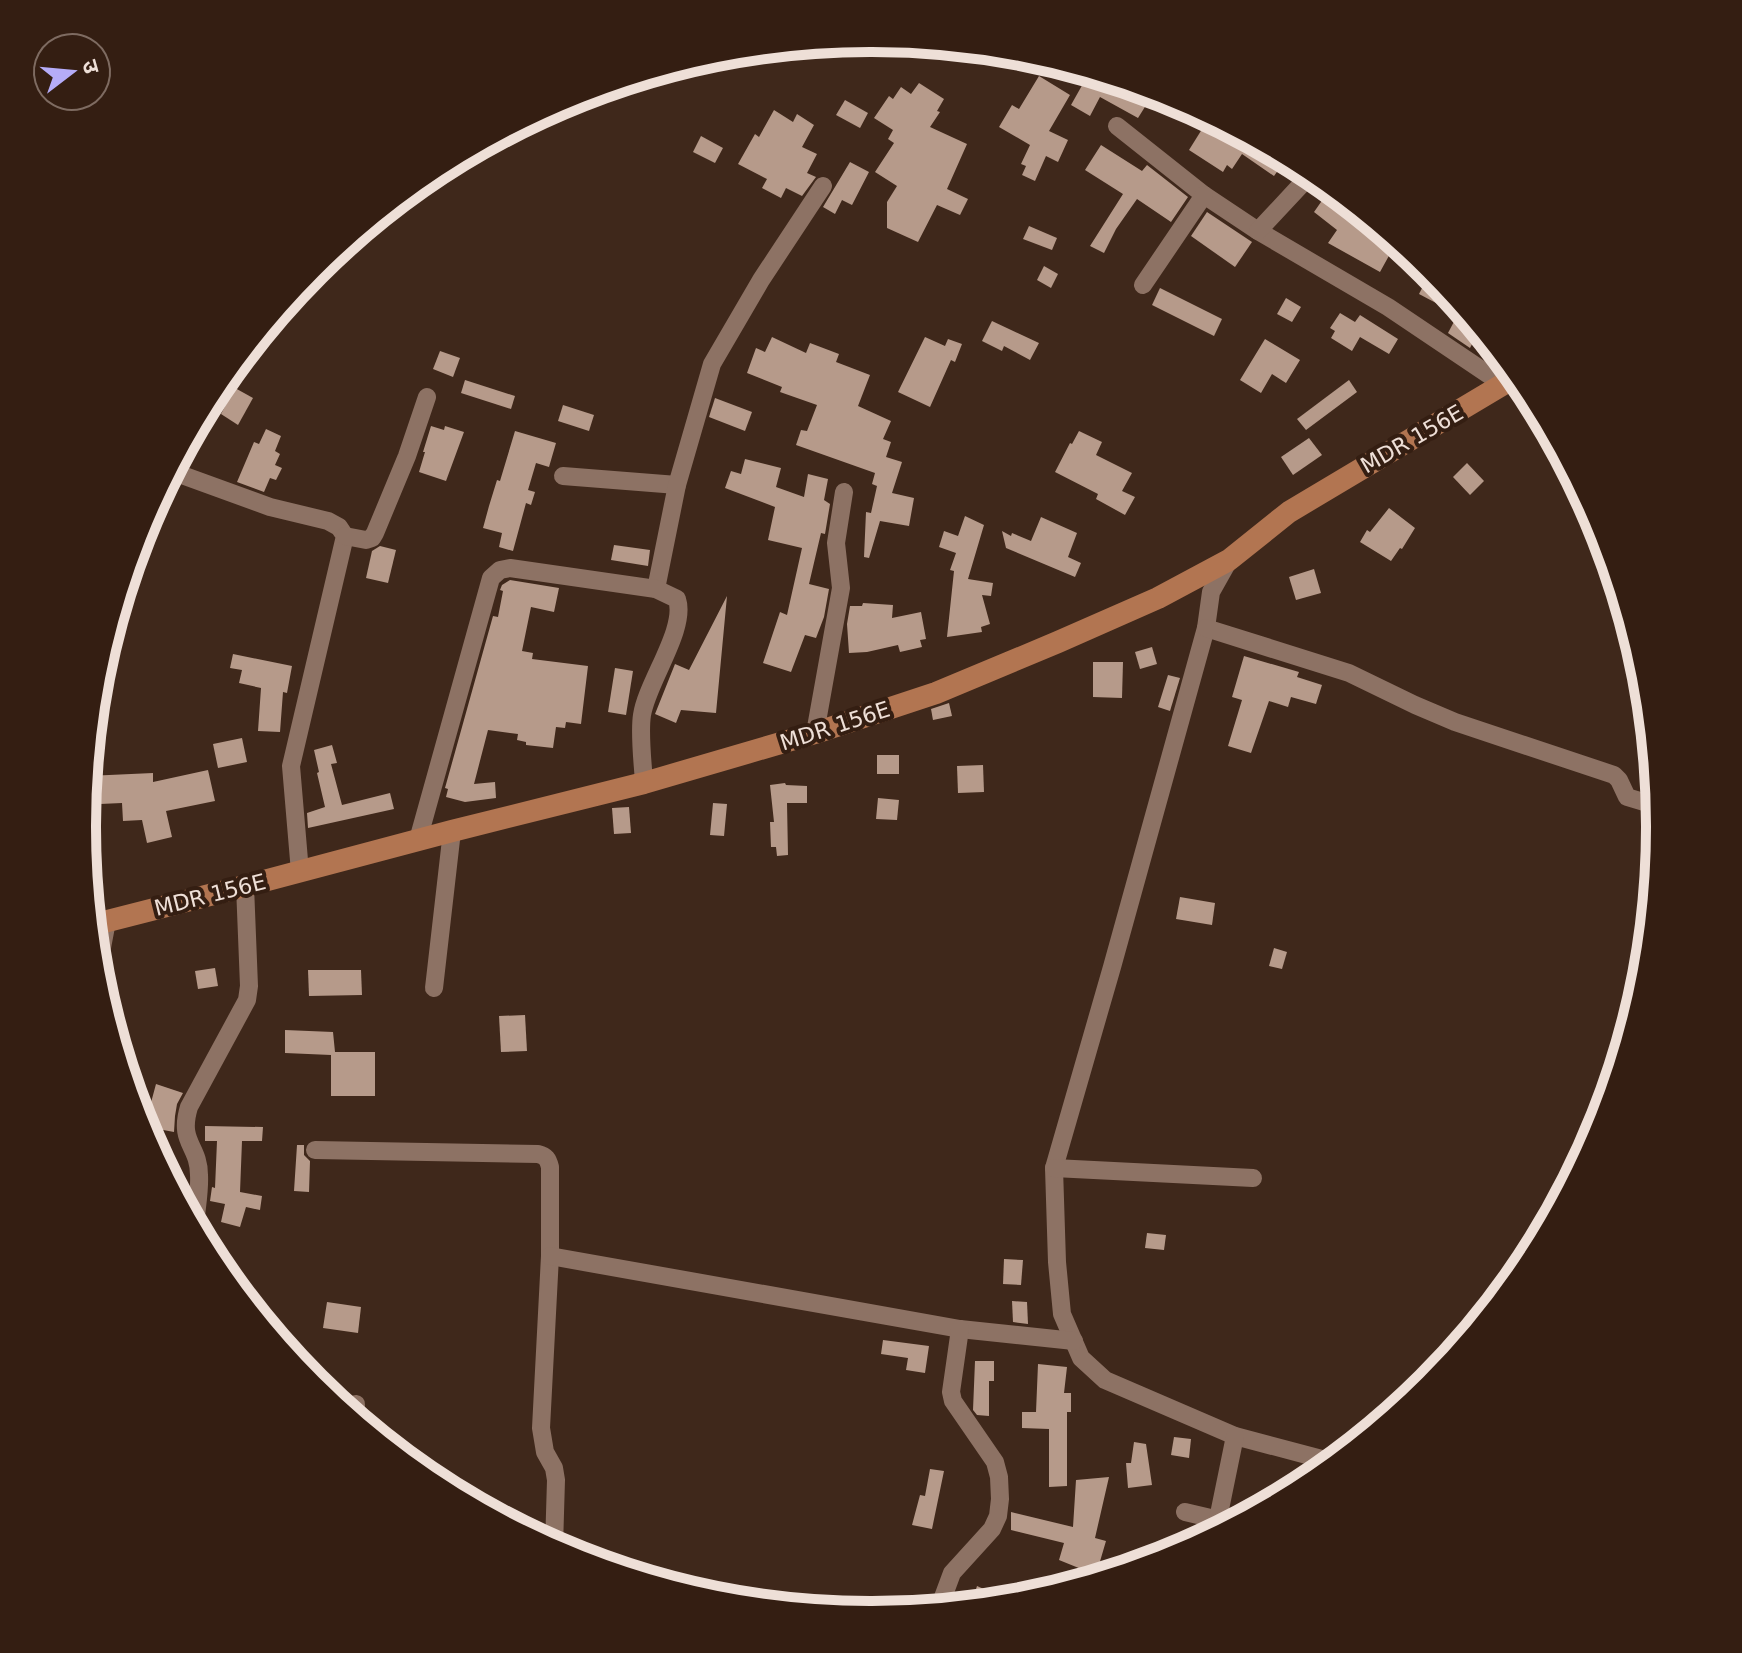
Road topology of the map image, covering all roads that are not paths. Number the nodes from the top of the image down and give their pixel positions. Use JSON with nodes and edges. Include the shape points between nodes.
{"nodes":[{"id":1,"x":1117,"y":126,"type":"dead end"},
{"id":2,"x":1302,"y":184,"type":"edge"},
{"id":3,"x":823,"y":186,"type":"dead end"},
{"id":4,"x":1204,"y":195,"type":"junction"},
{"id":5,"x":1258,"y":231,"type":"junction"},
{"id":6,"x":1143,"y":285,"type":"dead end"},
{"id":7,"x":1498,"y":373,"type":"edge"},
{"id":8,"x":1505,"y":383,"type":"edge"},
{"id":9,"x":427,"y":397,"type":"dead end"},
{"id":10,"x":181,"y":475,"type":"edge"},
{"id":11,"x":563,"y":476,"type":"dead end"},
{"id":12,"x":677,"y":485,"type":"junction"},
{"id":13,"x":844,"y":492,"type":"dead end"},
{"id":14,"x":345,"y":536,"type":"junction"},
{"id":15,"x":1229,"y":560,"type":"junction"},
{"id":16,"x":656,"y":589,"type":"junction"},
{"id":17,"x":1206,"y":628,"type":"junction"},
{"id":18,"x":815,"y":733,"type":"junction"},
{"id":19,"x":644,"y":783,"type":"junction"},
{"id":20,"x":1645,"y":802,"type":"edge"},
{"id":21,"x":452,"y":831,"type":"junction"},
{"id":22,"x":418,"y":840,"type":"junction"},
{"id":23,"x":300,"y":872,"type":"junction"},
{"id":24,"x":245,"y":886,"type":"junction"},
{"id":25,"x":102,"y":922,"type":"edge"},
{"id":26,"x":434,"y":988,"type":"dead end"},
{"id":27,"x":315,"y":1150,"type":"dead end"},
{"id":28,"x":1054,"y":1168,"type":"junction"},
{"id":29,"x":1253,"y":1178,"type":"dead end"},
{"id":30,"x":196,"y":1207,"type":"edge"},
{"id":31,"x":550,"y":1256,"type":"junction"},
{"id":32,"x":960,"y":1329,"type":"junction"},
{"id":33,"x":1074,"y":1341,"type":"junction"},
{"id":34,"x":1235,"y":1436,"type":"junction"},
{"id":35,"x":1318,"y":1458,"type":"edge"},
{"id":36,"x":1185,"y":1512,"type":"dead end"},
{"id":37,"x":1226,"y":1515,"type":"edge"},
{"id":38,"x":1217,"y":1519,"type":"edge"},
{"id":39,"x":554,"y":1533,"type":"edge"},
{"id":40,"x":943,"y":1597,"type":"edge"}],
"edges":[{"from":1,"to":4,"type":"street"},
{"from":2,"to":5,"type":"street"},
{"from":3,"to":12,"type":"street","via":[[712,364]]},
{"from":4,"to":5,"type":"street"},
{"from":4,"to":6,"type":"street"},
{"from":5,"to":7,"type":"street"},
{"from":8,"to":15,"type":"main road","name":"MDR 156E","via":[[1289,512]]},
{"from":9,"to":14,"type":"street","via":[[375,533],[366,540]]},
{"from":10,"to":14,"type":"street","via":[[270,507],[328,521]]},
{"from":11,"to":12,"type":"street"},
{"from":12,"to":16,"type":"street"},
{"from":13,"to":18,"type":"street","via":[[836,543],[841,588]]},
{"from":14,"to":23,"type":"street","via":[[291,766]]},
{"from":15,"to":17,"type":"street","via":[[1211,592]]},
{"from":15,"to":18,"type":"main road","name":"MDR 156E","via":[[1158,598],[936,693]]},
{"from":16,"to":19,"type":"street","via":[[677,599],[680,608],[641,717]]},
{"from":16,"to":22,"type":"street","via":[[510,568],[491,578]]},
{"from":17,"to":20,"type":"street","via":[[1349,673],[1455,722],[1614,775],[1627,797]]},
{"from":17,"to":28,"type":"street"},
{"from":18,"to":19,"type":"main road","name":"MDR 156E"},
{"from":19,"to":21,"type":"main road","name":"MDR 156E"},
{"from":21,"to":22,"type":"main road","name":"MDR 156E"},
{"from":21,"to":26,"type":"street"},
{"from":22,"to":23,"type":"main road","name":"MDR 156E"},
{"from":23,"to":24,"type":"main road","name":"MDR 156E"},
{"from":24,"to":25,"type":"main road","name":"MDR 156E"},
{"from":24,"to":30,"type":"street","via":[[247,1000],[184,1122],[197,1160]]},
{"from":27,"to":31,"type":"street","via":[[544,1156],[550,1167]]},
{"from":28,"to":29,"type":"street"},
{"from":28,"to":33,"type":"street","via":[[1062,1314]]},
{"from":31,"to":32,"type":"street"},
{"from":31,"to":39,"type":"street","via":[[541,1428],[556,1480]]},
{"from":32,"to":33,"type":"street"},
{"from":32,"to":40,"type":"street","via":[[953,1401],[995,1462],[1000,1499],[992,1529],[952,1573]]},
{"from":33,"to":34,"type":"street","via":[[1081,1358],[1105,1380]]},
{"from":34,"to":35,"type":"street"},
{"from":34,"to":37,"type":"street"},
{"from":36,"to":38,"type":"street"}]}
